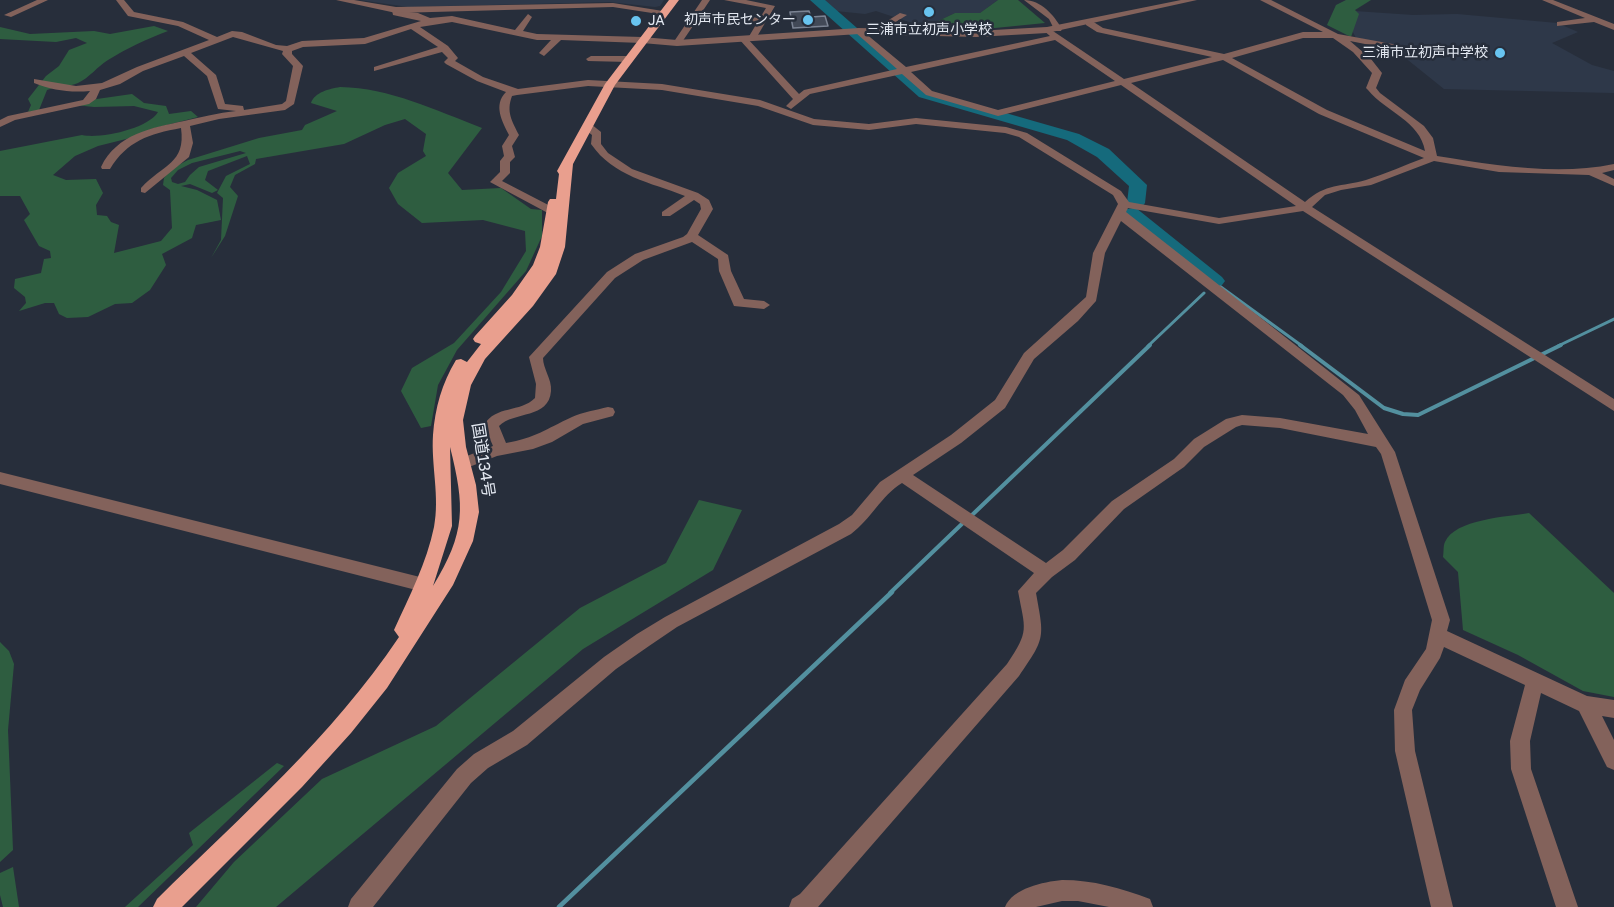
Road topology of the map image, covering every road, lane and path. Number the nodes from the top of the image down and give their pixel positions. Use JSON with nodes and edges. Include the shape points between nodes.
{"nodes":[{"id":1,"x":44,"y":0,"type":"edge"},
{"id":2,"x":134,"y":0,"type":"edge"},
{"id":3,"x":340,"y":0,"type":"edge"},
{"id":4,"x":674,"y":0,"type":"edge"},
{"id":5,"x":706,"y":0,"type":"edge"},
{"id":6,"x":728,"y":0,"type":"edge"},
{"id":7,"x":1028,"y":0,"type":"edge"},
{"id":8,"x":1193,"y":0,"type":"edge"},
{"id":9,"x":1264,"y":0,"type":"edge"},
{"id":10,"x":1546,"y":0,"type":"edge"},
{"id":11,"x":121,"y":1,"type":"edge"},
{"id":12,"x":396,"y":10,"type":"junction"},
{"id":13,"x":665,"y":12,"type":"junction"},
{"id":14,"x":696,"y":14,"type":"junction"},
{"id":15,"x":8,"y":15,"type":"dead end"},
{"id":16,"x":903,"y":15,"type":"dead end"},
{"id":17,"x":528,"y":17,"type":"dead end"},
{"id":18,"x":1595,"y":19,"type":"junction"},
{"id":19,"x":429,"y":21,"type":"junction"},
{"id":20,"x":762,"y":21,"type":"junction"},
{"id":21,"x":1089,"y":23,"type":"junction"},
{"id":22,"x":1560,"y":24,"type":"dead end"},
{"id":23,"x":413,"y":27,"type":"junction"},
{"id":24,"x":1614,"y":27,"type":"edge"},
{"id":25,"x":875,"y":31,"type":"junction"},
{"id":26,"x":854,"y":32,"type":"junction"},
{"id":27,"x":1054,"y":32,"type":"junction"},
{"id":28,"x":517,"y":33,"type":"junction"},
{"id":29,"x":1331,"y":35,"type":"junction"},
{"id":30,"x":748,"y":38,"type":"junction"},
{"id":31,"x":557,"y":39,"type":"junction"},
{"id":32,"x":218,"y":40,"type":"junction"},
{"id":33,"x":642,"y":40,"type":"junction"},
{"id":34,"x":677,"y":43,"type":"junction"},
{"id":35,"x":1395,"y":47,"type":"dead end"},
{"id":36,"x":445,"y":48,"type":"junction"},
{"id":37,"x":288,"y":49,"type":"junction"},
{"id":38,"x":186,"y":53,"type":"junction"},
{"id":39,"x":544,"y":53,"type":"dead end"},
{"id":40,"x":1224,"y":57,"type":"junction"},
{"id":41,"x":591,"y":59,"type":"dead end"},
{"id":42,"x":628,"y":59,"type":"junction"},
{"id":43,"x":377,"y":69,"type":"dead end"},
{"id":44,"x":899,"y":72,"type":"junction"},
{"id":45,"x":37,"y":81,"type":"dead end"},
{"id":46,"x":1121,"y":82,"type":"junction"},
{"id":47,"x":610,"y":84,"type":"junction"},
{"id":48,"x":96,"y":87,"type":"junction"},
{"id":49,"x":50,"y":88,"type":"junction"},
{"id":50,"x":517,"y":92,"type":"junction"},
{"id":51,"x":798,"y":99,"type":"junction"},
{"id":52,"x":44,"y":110,"type":"junction"},
{"id":53,"x":248,"y":112,"type":"junction"},
{"id":54,"x":784,"y":112,"type":"junction"},
{"id":55,"x":996,"y":116,"type":"junction"},
{"id":56,"x":0,"y":124,"type":"edge"},
{"id":57,"x":185,"y":124,"type":"junction"},
{"id":58,"x":587,"y":126,"type":"junction"},
{"id":59,"x":984,"y":128,"type":"junction"},
{"id":60,"x":1432,"y":158,"type":"junction"},
{"id":61,"x":567,"y":164,"type":"junction"},
{"id":62,"x":1614,"y":166,"type":"edge"},
{"id":63,"x":106,"y":167,"type":"dead end"},
{"id":64,"x":1594,"y":171,"type":"junction"},
{"id":65,"x":1614,"y":173,"type":"edge"},
{"id":66,"x":1614,"y":183,"type":"edge"},
{"id":67,"x":144,"y":190,"type":"dead end"},
{"id":68,"x":694,"y":195,"type":"junction"},
{"id":69,"x":1305,"y":207,"type":"junction"},
{"id":70,"x":1122,"y":209,"type":"junction"},
{"id":71,"x":552,"y":210,"type":"junction"},
{"id":72,"x":666,"y":214,"type":"dead end"},
{"id":73,"x":692,"y":236,"type":"junction"},
{"id":74,"x":764,"y":305,"type":"dead end"},
{"id":75,"x":1614,"y":406,"type":"edge"},
{"id":76,"x":608,"y":412,"type":"dead end"},
{"id":77,"x":1379,"y":441,"type":"junction"},
{"id":78,"x":502,"y":450,"type":"junction"},
{"id":79,"x":466,"y":470,"type":"junction"},
{"id":80,"x":902,"y":475,"type":"junction"},
{"id":81,"x":0,"y":478,"type":"edge"},
{"id":82,"x":437,"y":549,"type":"junction"},
{"id":83,"x":1046,"y":572,"type":"junction"},
{"id":84,"x":424,"y":585,"type":"junction"},
{"id":85,"x":426,"y":613,"type":"junction"},
{"id":86,"x":1439,"y":636,"type":"junction"},
{"id":87,"x":1535,"y":681,"type":"junction"},
{"id":88,"x":1586,"y":705,"type":"junction"},
{"id":89,"x":1614,"y":710,"type":"edge"},
{"id":90,"x":344,"y":725,"type":"junction"},
{"id":91,"x":1614,"y":760,"type":"edge"},
{"id":92,"x":165,"y":907,"type":"edge"},
{"id":93,"x":359,"y":907,"type":"edge"},
{"id":94,"x":800,"y":907,"type":"edge"},
{"id":95,"x":1016,"y":907,"type":"edge"},
{"id":96,"x":1142,"y":907,"type":"edge"},
{"id":97,"x":1442,"y":907,"type":"edge"},
{"id":98,"x":1566,"y":907,"type":"edge"}],
"edges":[{"from":1,"to":15,"type":"street"},
{"from":2,"to":11,"type":"street"},
{"from":3,"to":12,"type":"street"},
{"from":4,"to":13,"type":"highway","name":"国道134号"},
{"from":5,"to":14,"type":"street"},
{"from":6,"to":20,"type":"street","via":[[771,6]]},
{"from":7,"to":27,"type":"street","via":[[1052,18]]},
{"from":8,"to":21,"type":"street"},
{"from":9,"to":29,"type":"street"},
{"from":10,"to":18,"type":"street"},
{"from":11,"to":32,"type":"street","via":[[131,14],[180,24]]},
{"from":12,"to":13,"type":"street","via":[[613,5]]},
{"from":12,"to":19,"type":"street"},
{"from":13,"to":33,"type":"highway","name":"国道134号"},
{"from":14,"to":20,"type":"street"},
{"from":14,"to":34,"type":"street"},
{"from":16,"to":25,"type":"street"},
{"from":17,"to":28,"type":"street"},
{"from":18,"to":22,"type":"street"},
{"from":18,"to":24,"type":"street"},
{"from":19,"to":23,"type":"street"},
{"from":19,"to":28,"type":"street","via":[[459,20]]},
{"from":20,"to":30,"type":"street"},
{"from":21,"to":27,"type":"street"},
{"from":21,"to":40,"type":"street","via":[[1100,30]]},
{"from":23,"to":36,"type":"street"},
{"from":23,"to":37,"type":"street","via":[[365,41],[302,44]]},
{"from":25,"to":26,"type":"street"},
{"from":25,"to":27,"type":"street"},
{"from":26,"to":30,"type":"street"},
{"from":26,"to":44,"type":"street"},
{"from":27,"to":44,"type":"street"},
{"from":27,"to":46,"type":"street"},
{"from":28,"to":31,"type":"street"},
{"from":29,"to":35,"type":"street"},
{"from":29,"to":40,"type":"street","via":[[1303,35]]},
{"from":29,"to":60,"type":"street","via":[[1356,50],[1376,70],[1371,88],[1416,124],[1430,143]]},
{"from":30,"to":34,"type":"street"},
{"from":30,"to":51,"type":"street"},
{"from":31,"to":33,"type":"street"},
{"from":31,"to":39,"type":"street"},
{"from":32,"to":37,"type":"street","via":[[232,34],[242,35]]},
{"from":32,"to":38,"type":"street"},
{"from":33,"to":34,"type":"street"},
{"from":33,"to":42,"type":"highway","name":"国道134号"},
{"from":36,"to":43,"type":"street"},
{"from":36,"to":50,"type":"street","via":[[453,58],[449,62],[480,79]]},
{"from":37,"to":53,"type":"street","via":[[287,54],[298,66],[291,102],[285,107]]},
{"from":38,"to":48,"type":"street"},
{"from":38,"to":53,"type":"street","via":[[215,80],[221,107],[243,108]]},
{"from":40,"to":46,"type":"street"},
{"from":40,"to":60,"type":"street","via":[[1323,112]]},
{"from":41,"to":42,"type":"street"},
{"from":42,"to":47,"type":"highway","name":"国道134号"},
{"from":44,"to":51,"type":"street","via":[[807,92]]},
{"from":44,"to":55,"type":"street","via":[[933,95]]},
{"from":45,"to":49,"type":"street"},
{"from":46,"to":55,"type":"street"},
{"from":46,"to":69,"type":"street"},
{"from":47,"to":50,"type":"street","via":[[569,84]]},
{"from":47,"to":54,"type":"street","via":[[676,88],[760,103]]},
{"from":47,"to":58,"type":"highway","name":"国道134号"},
{"from":48,"to":49,"type":"street"},
{"from":48,"to":52,"type":"street","via":[[93,98],[86,102]]},
{"from":49,"to":52,"type":"street"},
{"from":50,"to":71,"type":"street","via":[[507,94],[502,114],[514,135],[507,146],[510,157],[505,161],[505,173],[495,182]]},
{"from":51,"to":54,"type":"street"},
{"from":52,"to":56,"type":"street"},
{"from":53,"to":57,"type":"street"},
{"from":54,"to":59,"type":"street","via":[[806,121],[861,126],[916,121]]},
{"from":55,"to":59,"type":"street"},
{"from":57,"to":63,"type":"street","via":[[124,145],[114,151]]},
{"from":57,"to":67,"type":"street","via":[[188,143],[184,157]]},
{"from":58,"to":61,"type":"highway","name":"国道134号"},
{"from":58,"to":68,"type":"street","via":[[597,134],[599,150],[630,172]]},
{"from":59,"to":70,"type":"street","via":[[1023,135],[1117,193],[1122,197]]},
{"from":60,"to":64,"type":"street","via":[[1499,169]]},
{"from":60,"to":69,"type":"street","via":[[1367,183],[1321,193]]},
{"from":61,"to":71,"type":"highway","name":"国道134号"},
{"from":61,"to":79,"type":"highway","name":"国道134号","via":[[558,255],[529,304],[475,361],[464,383],[455,419]]},
{"from":62,"to":64,"type":"street"},
{"from":64,"to":65,"type":"street"},
{"from":64,"to":66,"type":"street"},
{"from":68,"to":72,"type":"street"},
{"from":68,"to":73,"type":"street","via":[[705,202],[707,209]]},
{"from":69,"to":70,"type":"street","via":[[1219,220]]},
{"from":69,"to":75,"type":"street"},
{"from":70,"to":77,"type":"street","via":[[1127,221],[1348,391],[1365,411]]},
{"from":70,"to":80,"type":"street","via":[[1099,253],[1092,298],[1029,356],[1000,404]]},
{"from":71,"to":82,"type":"highway","name":"国道134号","via":[[550,234],[537,272],[463,361],[449,388],[441,435],[444,499]]},
{"from":73,"to":74,"type":"street","via":[[724,258],[725,271],[739,303]]},
{"from":73,"to":78,"type":"street","via":[[639,257],[611,274],[536,357],[544,394],[530,410],[495,418],[492,432]]},
{"from":76,"to":78,"type":"street","via":[[578,420],[528,445]]},
{"from":77,"to":83,"type":"street","via":[[1280,423],[1231,423],[1118,505],[1069,555]]},
{"from":77,"to":86,"type":"street","via":[[1388,452],[1437,602]]},
{"from":78,"to":79,"type":"street"},
{"from":79,"to":82,"type":"highway","via":[[453,475],[452,504]]},
{"from":79,"to":84,"type":"highway","via":[[461,522],[450,556],[440,576]]},
{"from":79,"to":85,"type":"highway","name":"国道134号","via":[[469,526],[459,557]]},
{"from":80,"to":83,"type":"street"},
{"from":80,"to":93,"type":"street","via":[[880,491],[858,520],[845,529],[653,634],[610,663],[520,738],[481,761],[464,776]]},
{"from":81,"to":84,"type":"street"},
{"from":82,"to":84,"type":"highway","name":"国道134号"},
{"from":83,"to":94,"type":"street","via":[[1027,591],[1034,631],[1031,644],[1013,670]]},
{"from":84,"to":85,"type":"highway","via":[[429,598]]},
{"from":84,"to":90,"type":"highway","name":"国道134号","via":[[398,640]]},
{"from":85,"to":90,"type":"highway","name":"国道134号","via":[[367,699]]},
{"from":86,"to":87,"type":"street"},
{"from":86,"to":97,"type":"street","via":[[1434,652],[1407,697],[1402,727]]},
{"from":87,"to":88,"type":"street"},
{"from":87,"to":98,"type":"street","via":[[1519,754],[1521,769]]},
{"from":88,"to":89,"type":"street"},
{"from":88,"to":91,"type":"street"},
{"from":90,"to":92,"type":"highway","name":"国道134号"},
{"from":95,"to":96,"type":"street","via":[[1041,893],[1062,890],[1107,895]]}]}
